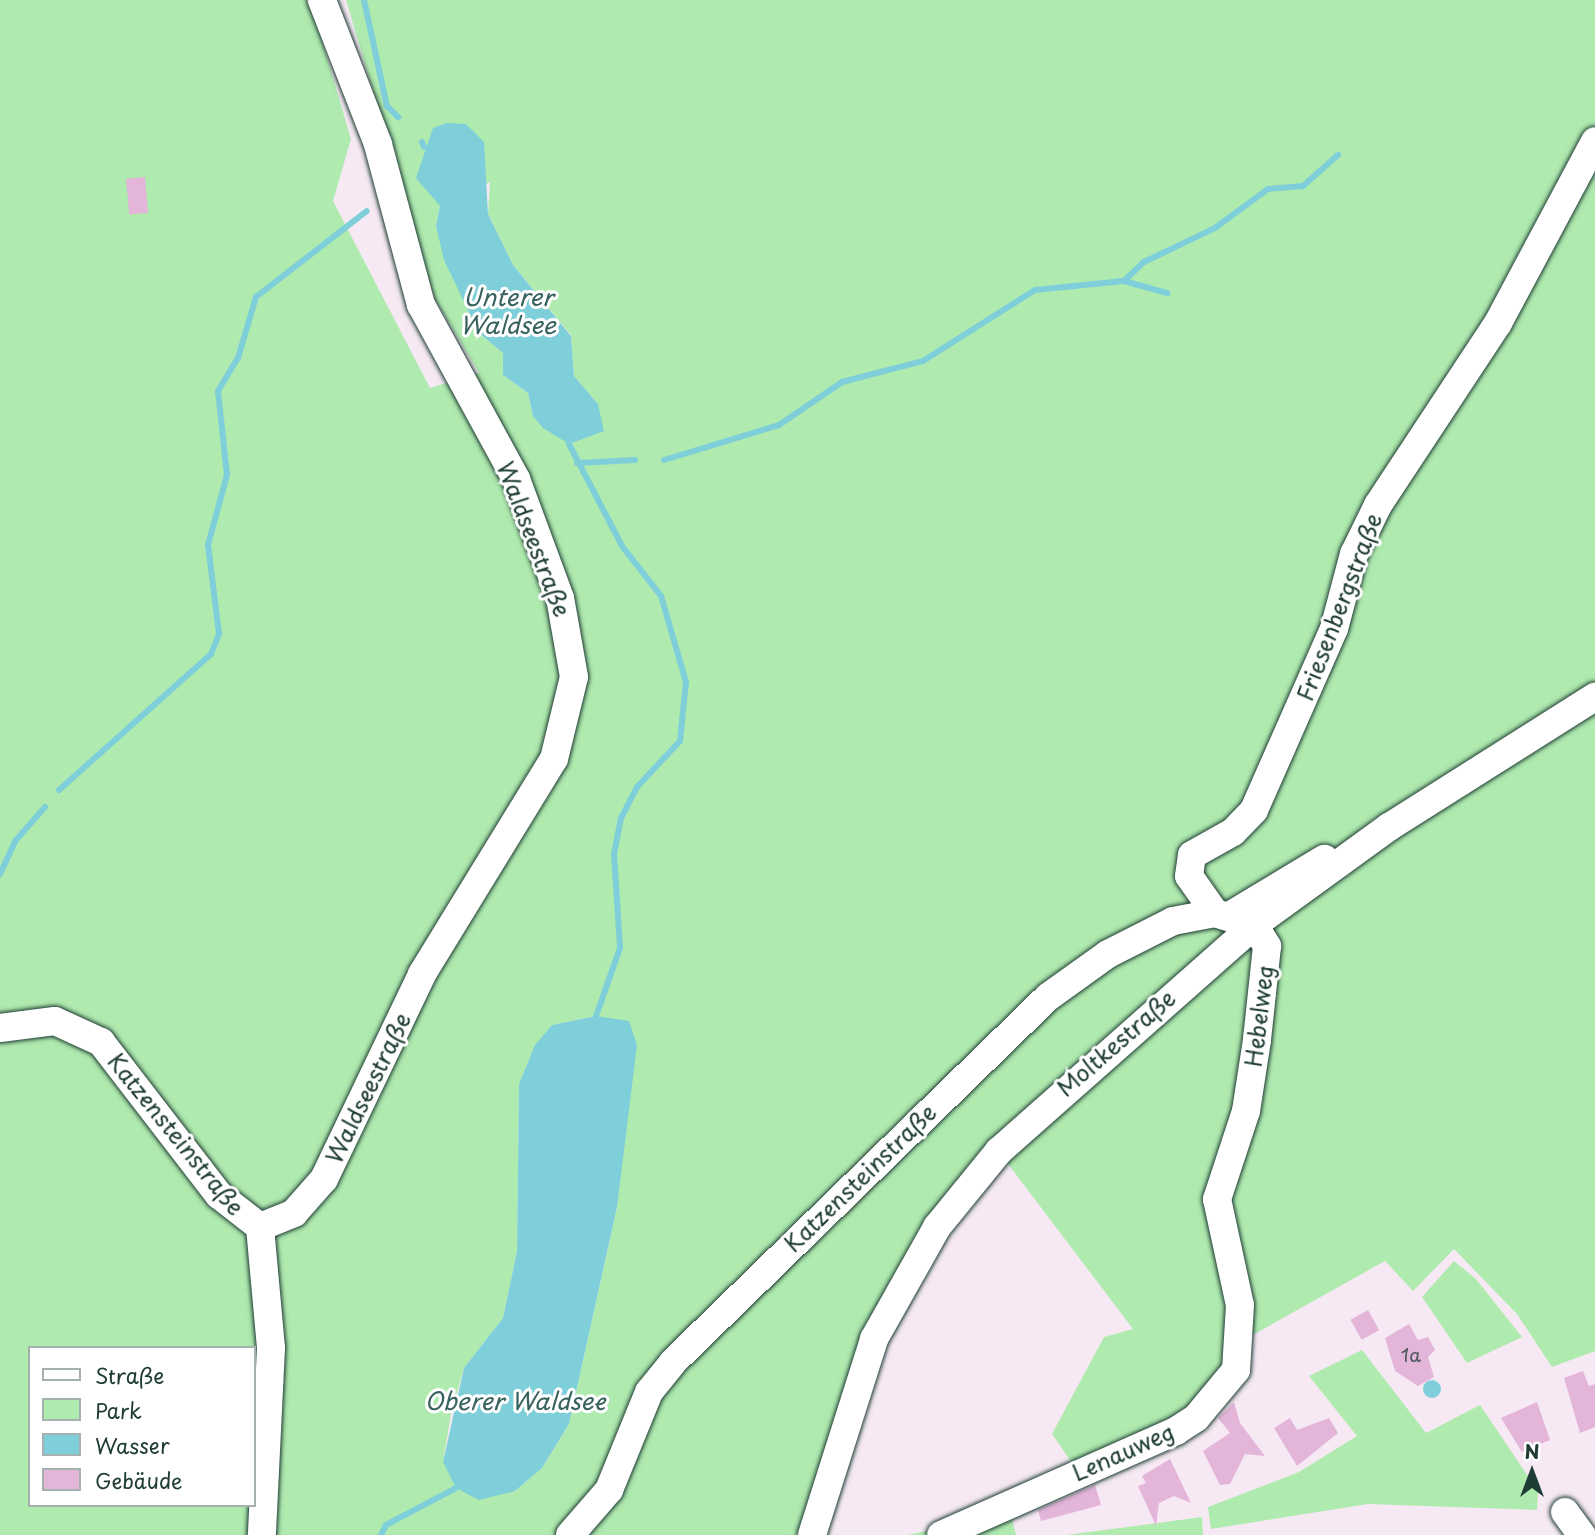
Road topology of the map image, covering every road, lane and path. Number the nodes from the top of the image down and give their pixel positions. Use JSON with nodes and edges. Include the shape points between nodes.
{"nodes":[{"id":1,"x":322,"y":0,"type":"edge"},
{"id":2,"x":1595,"y":141,"type":"edge"},
{"id":3,"x":1595,"y":696,"type":"edge"},
{"id":4,"x":1234,"y":918,"type":"junction"},
{"id":5,"x":0,"y":1028,"type":"edge"},
{"id":6,"x":1246,"y":1111,"type":"joint"},
{"id":7,"x":260,"y":1227,"type":"junction"},
{"id":8,"x":1566,"y":1512,"type":"dead end"},
{"id":9,"x":262,"y":1535,"type":"edge"},
{"id":10,"x":570,"y":1535,"type":"edge"},
{"id":11,"x":812,"y":1535,"type":"edge"},
{"id":12,"x":941,"y":1535,"type":"edge"},
{"id":13,"x":1582,"y":1535,"type":"edge"}],
"edges":[{"from":1,"to":7,"type":"street","name":"Waldseestraße","via":[[378,144],[421,305],[516,479],[560,598],[574,677],[554,759],[428,963],[324,1179],[294,1213]]},
{"from":2,"to":4,"type":"street","name":"Friesenbergstraße","via":[[1498,323],[1378,505],[1354,554],[1334,629],[1254,810],[1233,832],[1192,855],[1189,876]]},
{"from":3,"to":4,"type":"street","name":"Moltkestraße","via":[[1389,828]]},
{"from":4,"to":6,"type":"street","name":"Hebelweg","via":[[1268,946]]},
{"from":4,"to":10,"type":"street","name":"Katzensteinstraße","via":[[1147,934],[1048,997],[866,1169],[673,1362],[649,1392],[609,1490]]},
{"from":4,"to":11,"type":"street","name":"Moltkestraße","via":[[1030,1118],[937,1227],[874,1339]]},
{"from":5,"to":7,"type":"street","name":"Katzensteinstraße","via":[[55,1021],[101,1042],[219,1195]]},
{"from":6,"to":12,"type":"street","name":"Lenauweg","via":[[1217,1199],[1240,1305],[1236,1370],[1196,1418],[1176,1431]]},
{"from":7,"to":9,"type":"street","name":"Katzensteinstraße","via":[[271,1348]]},
{"from":8,"to":13,"type":"street"}]}
